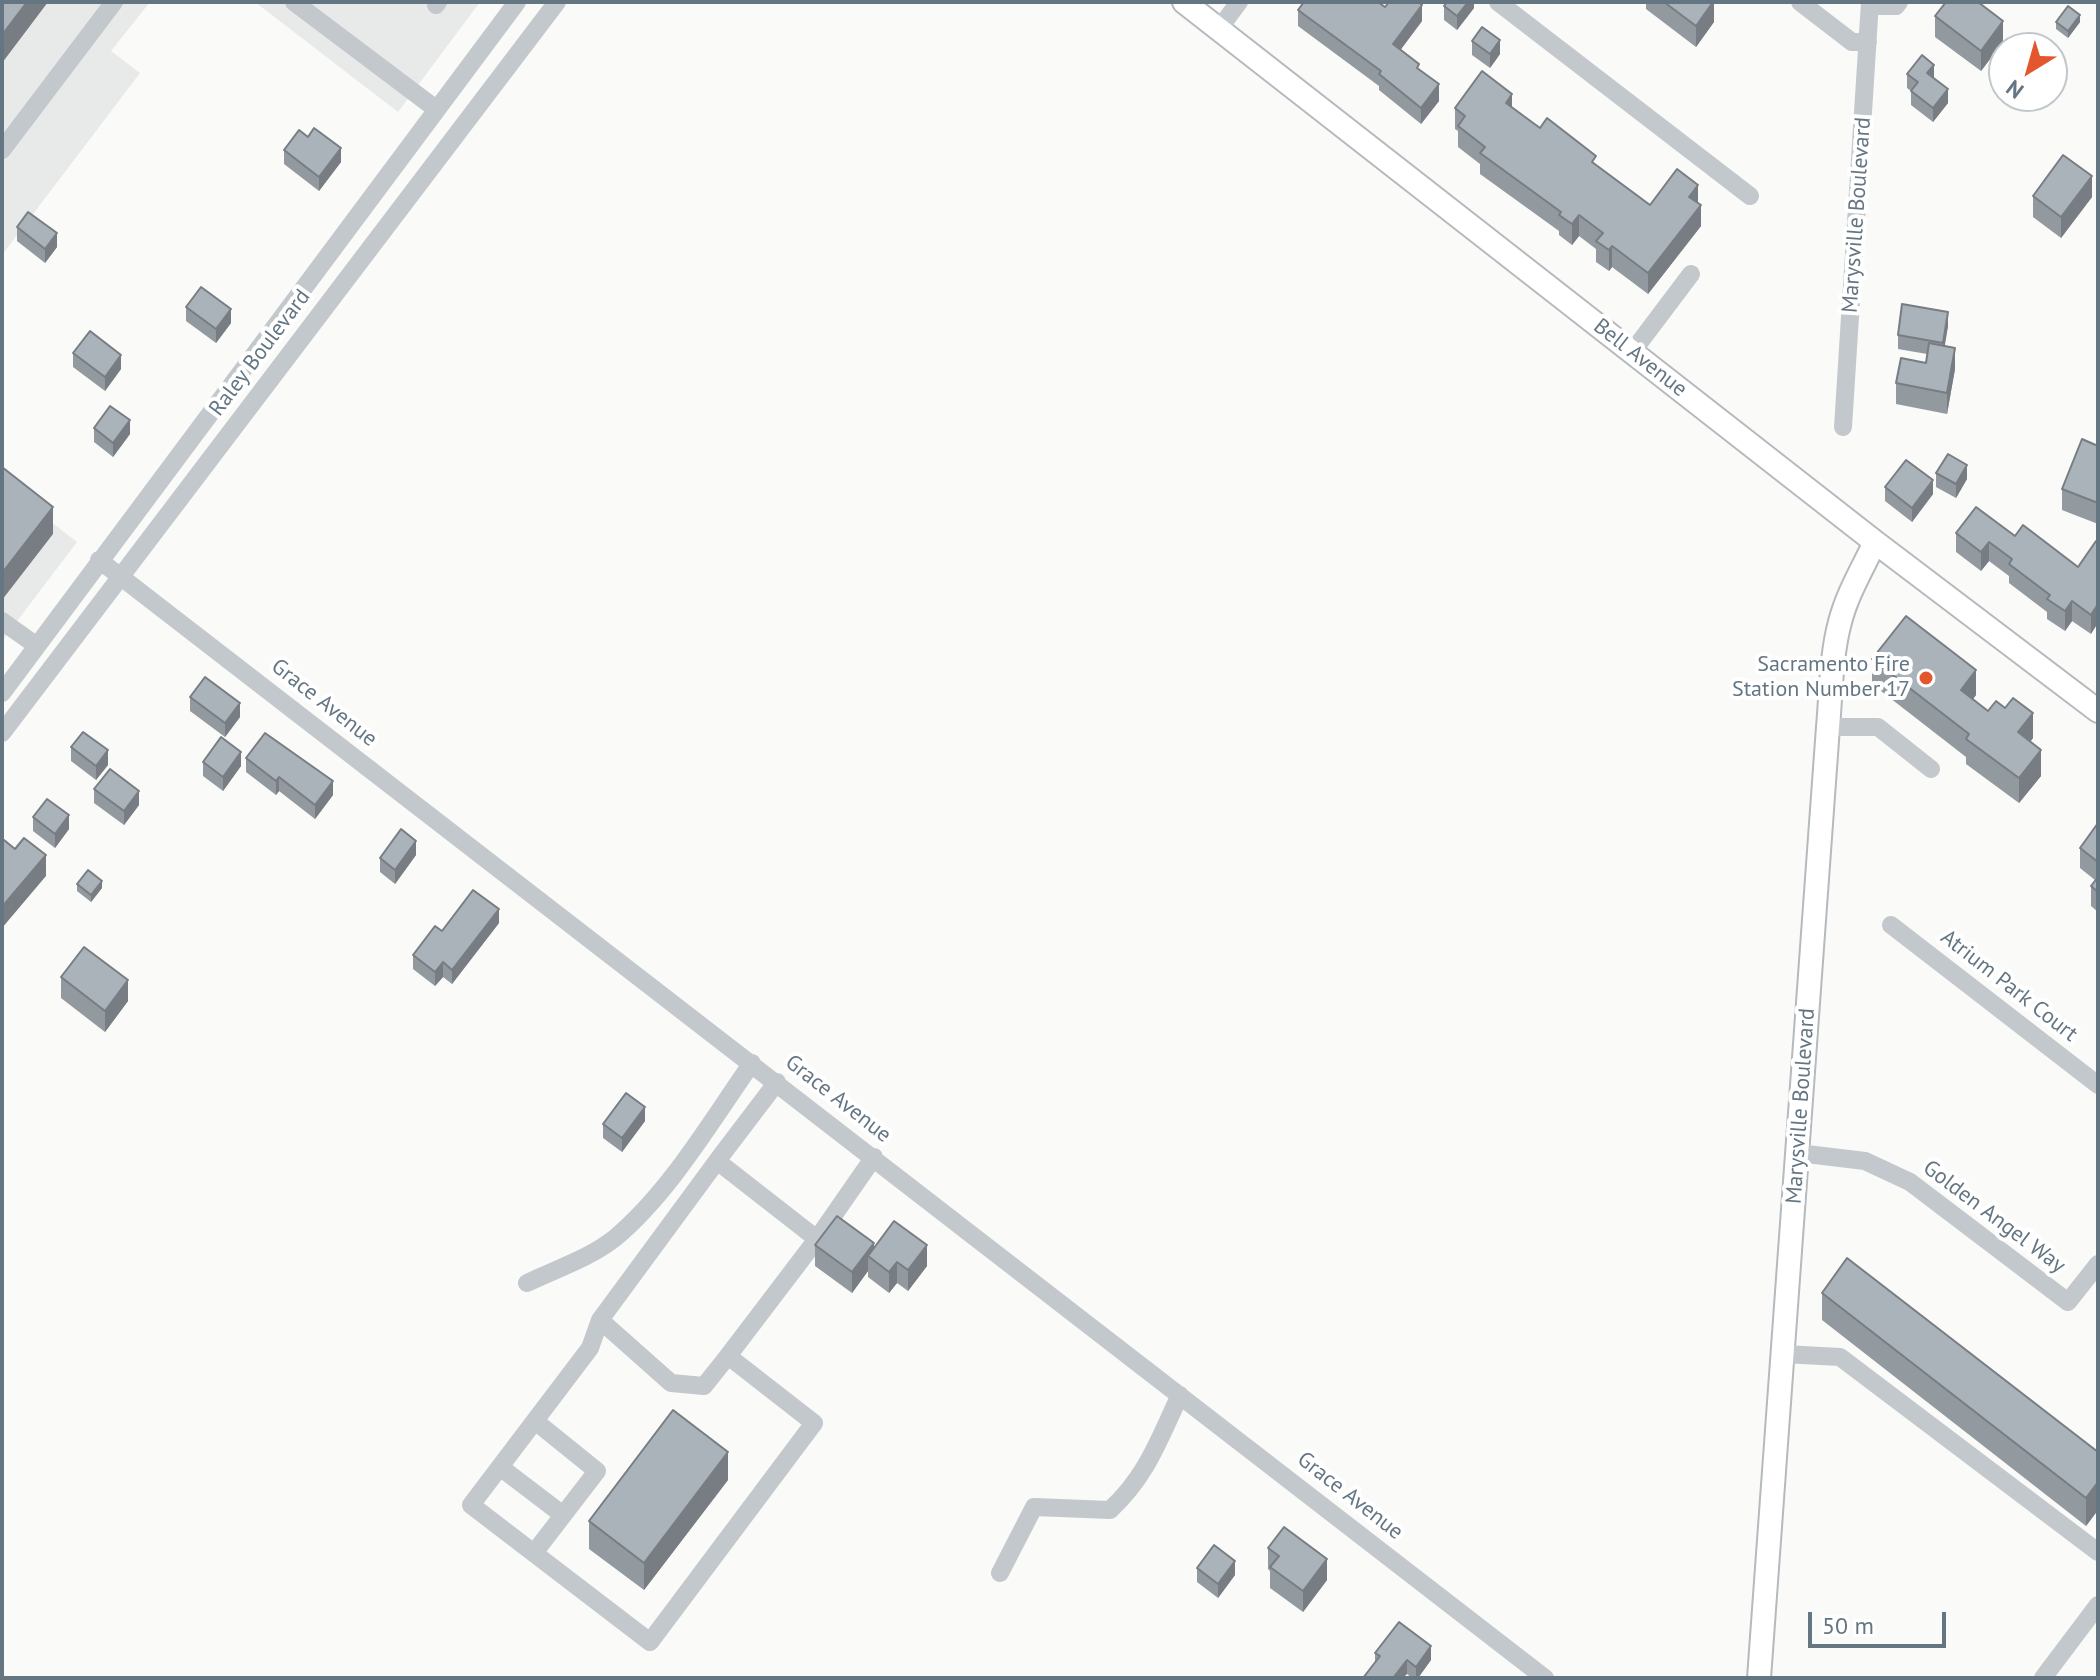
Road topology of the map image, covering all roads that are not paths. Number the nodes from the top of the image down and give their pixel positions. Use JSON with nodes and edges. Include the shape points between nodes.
{"nodes":[{"id":1,"x":114,"y":2,"type":"edge"},
{"id":2,"x":294,"y":2,"type":"edge"},
{"id":3,"x":517,"y":2,"type":"edge"},
{"id":4,"x":557,"y":2,"type":"edge"},
{"id":5,"x":1184,"y":2,"type":"edge"},
{"id":6,"x":1239,"y":2,"type":"edge"},
{"id":7,"x":1498,"y":2,"type":"edge"},
{"id":8,"x":1800,"y":2,"type":"edge"},
{"id":9,"x":1899,"y":2,"type":"edge"},
{"id":10,"x":1870,"y":4,"type":"edge"},
{"id":11,"x":1219,"y":29,"type":"junction"},
{"id":12,"x":1868,"y":42,"type":"junction"},
{"id":13,"x":436,"y":109,"type":"junction"},
{"id":14,"x":2,"y":150,"type":"edge"},
{"id":15,"x":1750,"y":196,"type":"dead end"},
{"id":16,"x":1691,"y":274,"type":"dead end"},
{"id":17,"x":1633,"y":351,"type":"junction"},
{"id":18,"x":1843,"y":427,"type":"dead end"},
{"id":19,"x":1875,"y":542,"type":"junction"},
{"id":20,"x":99,"y":560,"type":"junction"},
{"id":21,"x":121,"y":577,"type":"junction"},
{"id":22,"x":2,"y":621,"type":"edge"},
{"id":23,"x":37,"y":646,"type":"junction"},
{"id":24,"x":2,"y":693,"type":"edge"},
{"id":25,"x":2094,"y":700,"type":"edge"},
{"id":26,"x":1828,"y":727,"type":"junction"},
{"id":27,"x":2,"y":733,"type":"edge"},
{"id":28,"x":1931,"y":769,"type":"dead end"},
{"id":29,"x":1891,"y":925,"type":"dead end"},
{"id":30,"x":752,"y":1063,"type":"junction"},
{"id":31,"x":777,"y":1082,"type":"junction"},
{"id":32,"x":2098,"y":1085,"type":"edge"},
{"id":33,"x":1798,"y":1153,"type":"junction"},
{"id":34,"x":874,"y":1157,"type":"junction"},
{"id":35,"x":717,"y":1161,"type":"junction"},
{"id":36,"x":817,"y":1239,"type":"junction"},
{"id":37,"x":2098,"y":1264,"type":"edge"},
{"id":38,"x":527,"y":1283,"type":"dead end"},
{"id":39,"x":600,"y":1320,"type":"junction"},
{"id":40,"x":1783,"y":1354,"type":"junction"},
{"id":41,"x":728,"y":1356,"type":"junction"},
{"id":42,"x":1180,"y":1395,"type":"junction"},
{"id":43,"x":535,"y":1421,"type":"junction"},
{"id":44,"x":500,"y":1467,"type":"junction"},
{"id":45,"x":563,"y":1515,"type":"junction"},
{"id":46,"x":2098,"y":1552,"type":"edge"},
{"id":47,"x":534,"y":1553,"type":"junction"},
{"id":48,"x":1000,"y":1573,"type":"dead end"},
{"id":49,"x":2098,"y":1605,"type":"edge"},
{"id":50,"x":1545,"y":1678,"type":"edge"},
{"id":51,"x":1759,"y":1678,"type":"edge"},
{"id":52,"x":2043,"y":1678,"type":"edge"}],
"edges":[{"from":1,"to":14,"type":"street"},
{"from":2,"to":13,"type":"street"},
{"from":3,"to":13,"type":"street","name":"Raley Boulevard"},
{"from":4,"to":21,"type":"street","name":"Raley Boulevard"},
{"from":5,"to":11,"type":"main road","name":"Bell Avenue"},
{"from":6,"to":11,"type":"street"},
{"from":7,"to":15,"type":"street"},
{"from":8,"to":12,"type":"street","via":[[1852,42]]},
{"from":9,"to":10,"type":"street"},
{"from":10,"to":12,"type":"street","name":"Marysville Boulevard"},
{"from":11,"to":17,"type":"main road","name":"Bell Avenue"},
{"from":12,"to":18,"type":"street","name":"Marysville Boulevard"},
{"from":13,"to":20,"type":"street","name":"Raley Boulevard"},
{"from":16,"to":17,"type":"street"},
{"from":17,"to":19,"type":"main road","name":"Bell Avenue"},
{"from":19,"to":25,"type":"main road","name":"Bell Avenue"},
{"from":19,"to":26,"type":"main road","name":"Marysville Boulevard","via":[[1839,624]]},
{"from":20,"to":21,"type":"street","name":"Grace Avenue"},
{"from":20,"to":23,"type":"street","name":"Raley Boulevard"},
{"from":21,"to":27,"type":"street","name":"Raley Boulevard"},
{"from":21,"to":30,"type":"street","name":"Grace Avenue"},
{"from":22,"to":23,"type":"street"},
{"from":23,"to":24,"type":"street","name":"Raley Boulevard"},
{"from":26,"to":28,"type":"street","via":[[1878,727]]},
{"from":26,"to":33,"type":"main road","name":"Marysville Boulevard"},
{"from":29,"to":32,"type":"street","name":"Atrium Park Court"},
{"from":30,"to":31,"type":"street","name":"Grace Avenue"},
{"from":30,"to":38,"type":"street","via":[[657,1193],[614,1238]]},
{"from":31,"to":34,"type":"street","name":"Grace Avenue"},
{"from":31,"to":35,"type":"street"},
{"from":33,"to":37,"type":"street","name":"Golden Angel Way","via":[[1865,1161],[1910,1182],[2068,1302]]},
{"from":33,"to":40,"type":"main road","name":"Marysville Boulevard"},
{"from":34,"to":36,"type":"street"},
{"from":34,"to":42,"type":"street","name":"Grace Avenue"},
{"from":35,"to":36,"type":"street"},
{"from":35,"to":39,"type":"street"},
{"from":36,"to":41,"type":"street"},
{"from":39,"to":41,"type":"street","via":[[671,1383],[704,1386]]},
{"from":39,"to":43,"type":"street","via":[[590,1348]]},
{"from":40,"to":46,"type":"street","via":[[1840,1357]]},
{"from":40,"to":51,"type":"main road","name":"Marysville Boulevard"},
{"from":41,"to":47,"type":"street","via":[[814,1423],[650,1642]]},
{"from":42,"to":48,"type":"street","via":[[1132,1490],[1110,1510],[1034,1507]]},
{"from":42,"to":50,"type":"street","name":"Grace Avenue"},
{"from":43,"to":44,"type":"street"},
{"from":43,"to":45,"type":"street","via":[[597,1471]]},
{"from":44,"to":45,"type":"street"},
{"from":44,"to":47,"type":"street","via":[[471,1505]]},
{"from":45,"to":47,"type":"street"},
{"from":49,"to":52,"type":"street"}]}
